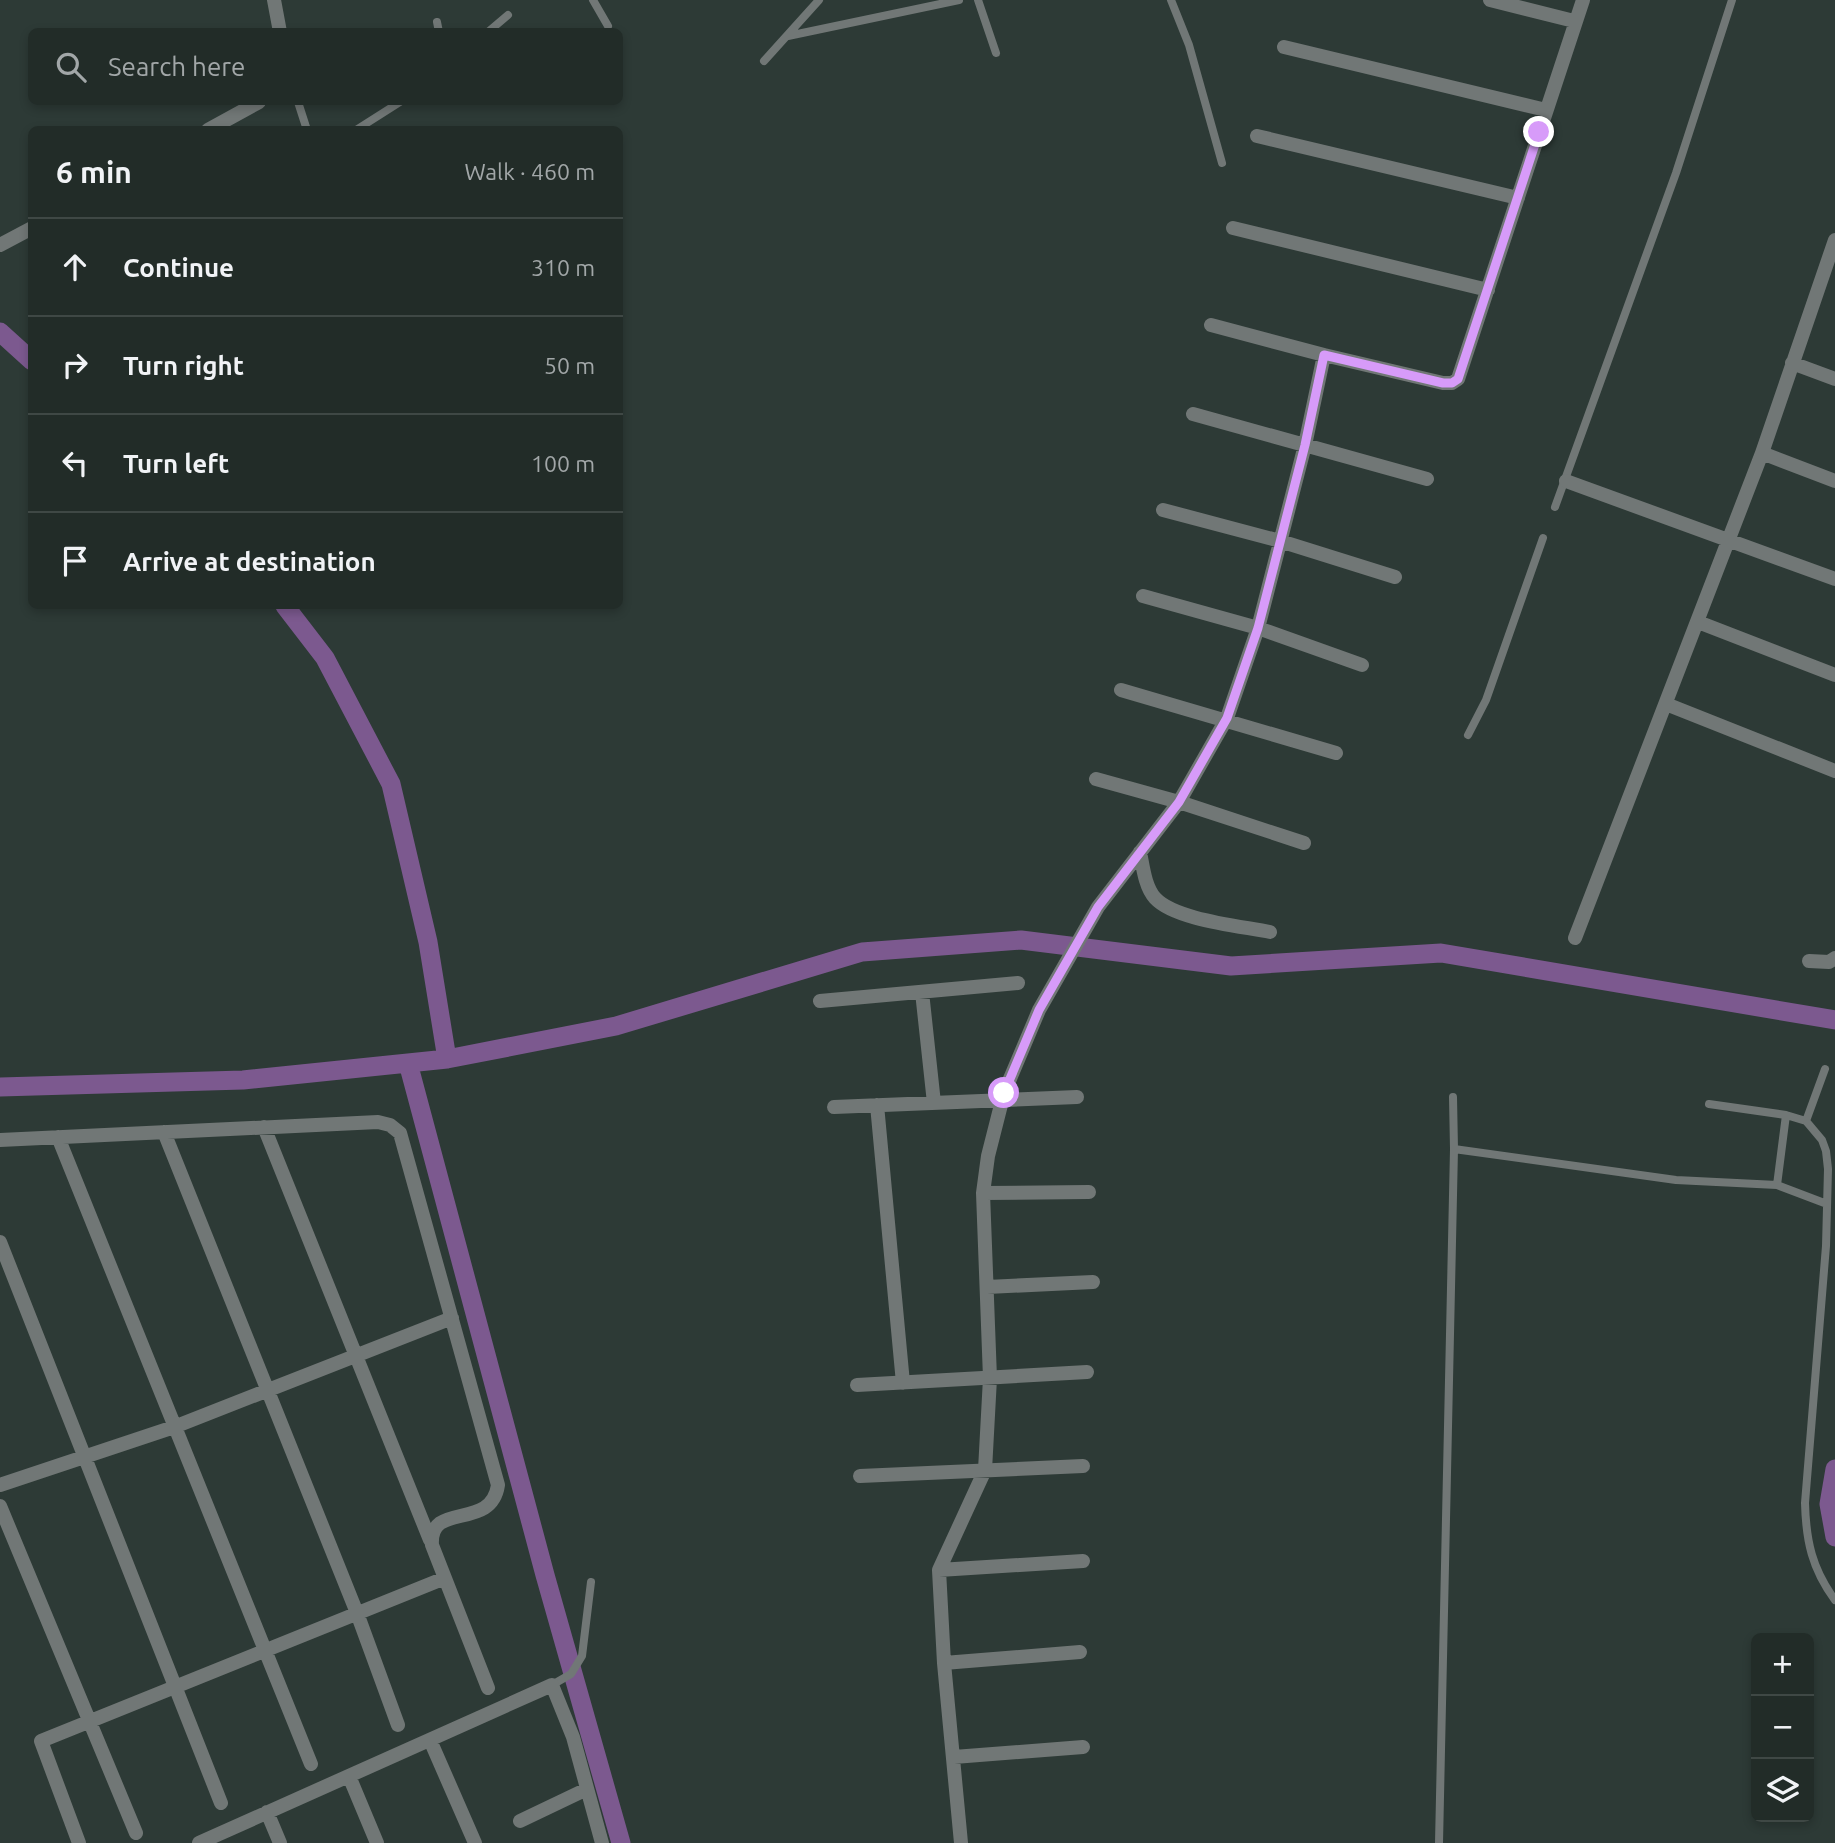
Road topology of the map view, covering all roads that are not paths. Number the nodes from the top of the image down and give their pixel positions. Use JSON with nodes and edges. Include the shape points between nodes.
{"nodes":[{"id":1,"x":274,"y":0,"type":"edge"},
{"id":2,"x":593,"y":0,"type":"edge"},
{"id":3,"x":820,"y":0,"type":"edge"},
{"id":4,"x":959,"y":0,"type":"edge"},
{"id":5,"x":978,"y":0,"type":"edge"},
{"id":6,"x":1171,"y":0,"type":"edge"},
{"id":7,"x":1490,"y":0,"type":"edge"},
{"id":8,"x":1583,"y":0,"type":"edge"},
{"id":9,"x":1732,"y":0,"type":"edge"},
{"id":10,"x":508,"y":15,"type":"dead end"},
{"id":11,"x":1574,"y":21,"type":"junction"},
{"id":12,"x":437,"y":22,"type":"dead end"},
{"id":13,"x":608,"y":26,"type":"dead end"},
{"id":14,"x":279,"y":28,"type":"edge"},
{"id":15,"x":438,"y":28,"type":"edge"},
{"id":16,"x":493,"y":28,"type":"edge"},
{"id":17,"x":788,"y":36,"type":"junction"},
{"id":18,"x":1284,"y":47,"type":"dead end"},
{"id":19,"x":996,"y":53,"type":"dead end"},
{"id":20,"x":764,"y":61,"type":"dead end"},
{"id":21,"x":254,"y":105,"type":"edge"},
{"id":22,"x":299,"y":105,"type":"edge"},
{"id":23,"x":387,"y":106,"type":"edge"},
{"id":24,"x":1546,"y":110,"type":"junction"},
{"id":25,"x":215,"y":126,"type":"edge"},
{"id":26,"x":306,"y":126,"type":"edge"},
{"id":27,"x":361,"y":126,"type":"edge"},
{"id":28,"x":1257,"y":136,"type":"dead end"},
{"id":29,"x":1222,"y":163,"type":"dead end"},
{"id":30,"x":1518,"y":198,"type":"junction"},
{"id":31,"x":1233,"y":228,"type":"dead end"},
{"id":32,"x":28,"y":230,"type":"edge"},
{"id":33,"x":1835,"y":240,"type":"edge"},
{"id":34,"x":0,"y":245,"type":"edge"},
{"id":35,"x":1820,"y":276,"type":"junction"},
{"id":36,"x":1835,"y":282,"type":"edge"},
{"id":37,"x":1488,"y":290,"type":"junction"},
{"id":38,"x":1211,"y":325,"type":"dead end"},
{"id":39,"x":1324,"y":355,"type":"junction"},
{"id":40,"x":1792,"y":363,"type":"junction"},
{"id":41,"x":1835,"y":379,"type":"edge"},
{"id":42,"x":1193,"y":414,"type":"dead end"},
{"id":43,"x":1305,"y":445,"type":"junction"},
{"id":44,"x":1762,"y":453,"type":"junction"},
{"id":45,"x":1427,"y":479,"type":"dead end"},
{"id":46,"x":1566,"y":481,"type":"junction"},
{"id":47,"x":1835,"y":481,"type":"edge"},
{"id":48,"x":1555,"y":507,"type":"dead end"},
{"id":49,"x":1163,"y":510,"type":"dead end"},
{"id":50,"x":1543,"y":538,"type":"dead end"},
{"id":51,"x":1730,"y":539,"type":"junction"},
{"id":52,"x":1280,"y":541,"type":"junction"},
{"id":53,"x":1395,"y":577,"type":"dead end"},
{"id":54,"x":1835,"y":579,"type":"edge"},
{"id":55,"x":1143,"y":596,"type":"dead end"},
{"id":56,"x":1698,"y":622,"type":"junction"},
{"id":57,"x":1258,"y":628,"type":"junction"},
{"id":58,"x":1362,"y":665,"type":"dead end"},
{"id":59,"x":1835,"y":675,"type":"edge"},
{"id":60,"x":1121,"y":690,"type":"dead end"},
{"id":61,"x":1666,"y":704,"type":"junction"},
{"id":62,"x":1227,"y":718,"type":"junction"},
{"id":63,"x":1468,"y":735,"type":"dead end"},
{"id":64,"x":1336,"y":753,"type":"dead end"},
{"id":65,"x":1835,"y":771,"type":"edge"},
{"id":66,"x":1096,"y":779,"type":"dead end"},
{"id":67,"x":1179,"y":802,"type":"junction"},
{"id":68,"x":1304,"y":843,"type":"dead end"},
{"id":69,"x":1139,"y":852,"type":"junction"},
{"id":70,"x":1270,"y":932,"type":"dead end"},
{"id":71,"x":1575,"y":938,"type":"dead end"},
{"id":72,"x":1835,"y":958,"type":"edge"},
{"id":73,"x":1809,"y":961,"type":"dead end"},
{"id":74,"x":1018,"y":983,"type":"dead end"},
{"id":75,"x":922,"y":992,"type":"junction"},
{"id":76,"x":820,"y":1001,"type":"dead end"},
{"id":77,"x":1825,"y":1069,"type":"dead end"},
{"id":78,"x":1077,"y":1097,"type":"dead end"},
{"id":79,"x":1453,"y":1097,"type":"dead end"},
{"id":80,"x":1002,"y":1100,"type":"junction"},
{"id":81,"x":934,"y":1103,"type":"junction"},
{"id":82,"x":1709,"y":1104,"type":"dead end"},
{"id":83,"x":877,"y":1105,"type":"junction"},
{"id":84,"x":834,"y":1107,"type":"dead end"},
{"id":85,"x":1786,"y":1115,"type":"junction"},
{"id":86,"x":1806,"y":1121,"type":"junction"},
{"id":87,"x":264,"y":1127,"type":"junction"},
{"id":88,"x":164,"y":1132,"type":"junction"},
{"id":89,"x":58,"y":1137,"type":"junction"},
{"id":90,"x":0,"y":1140,"type":"edge"},
{"id":91,"x":1454,"y":1149,"type":"junction"},
{"id":92,"x":1777,"y":1185,"type":"junction"},
{"id":93,"x":1089,"y":1192,"type":"dead end"},
{"id":94,"x":983,"y":1193,"type":"junction"},
{"id":95,"x":1827,"y":1204,"type":"junction"},
{"id":96,"x":0,"y":1242,"type":"edge"},
{"id":97,"x":1093,"y":1282,"type":"dead end"},
{"id":98,"x":987,"y":1287,"type":"junction"},
{"id":99,"x":452,"y":1318,"type":"junction"},
{"id":100,"x":356,"y":1356,"type":"junction"},
{"id":101,"x":1087,"y":1372,"type":"dead end"},
{"id":102,"x":990,"y":1378,"type":"junction"},
{"id":103,"x":903,"y":1382,"type":"junction"},
{"id":104,"x":857,"y":1385,"type":"dead end"},
{"id":105,"x":268,"y":1390,"type":"junction"},
{"id":106,"x":174,"y":1427,"type":"junction"},
{"id":107,"x":85,"y":1458,"type":"junction"},
{"id":108,"x":1083,"y":1466,"type":"dead end"},
{"id":109,"x":985,"y":1470,"type":"junction"},
{"id":110,"x":860,"y":1476,"type":"dead end"},
{"id":111,"x":0,"y":1485,"type":"edge"},
{"id":112,"x":0,"y":1506,"type":"edge"},
{"id":113,"x":432,"y":1545,"type":"junction"},
{"id":114,"x":1083,"y":1561,"type":"dead end"},
{"id":115,"x":939,"y":1570,"type":"junction"},
{"id":116,"x":444,"y":1578,"type":"junction"},
{"id":117,"x":592,"y":1582,"type":"dead end"},
{"id":118,"x":1835,"y":1600,"type":"edge"},
{"id":119,"x":357,"y":1613,"type":"junction"},
{"id":120,"x":264,"y":1651,"type":"junction"},
{"id":121,"x":1080,"y":1652,"type":"dead end"},
{"id":122,"x":944,"y":1663,"type":"junction"},
{"id":123,"x":552,"y":1685,"type":"junction"},
{"id":124,"x":176,"y":1686,"type":"junction"},
{"id":125,"x":488,"y":1688,"type":"dead end"},
{"id":126,"x":88,"y":1722,"type":"junction"},
{"id":127,"x":398,"y":1725,"type":"dead end"},
{"id":128,"x":430,"y":1740,"type":"junction"},
{"id":129,"x":1083,"y":1747,"type":"dead end"},
{"id":130,"x":954,"y":1757,"type":"junction"},
{"id":131,"x":310,"y":1764,"type":"dead end"},
{"id":132,"x":349,"y":1776,"type":"junction"},
{"id":133,"x":587,"y":1790,"type":"junction"},
{"id":134,"x":221,"y":1803,"type":"dead end"},
{"id":135,"x":267,"y":1812,"type":"junction"},
{"id":136,"x":520,"y":1821,"type":"dead end"},
{"id":137,"x":136,"y":1833,"type":"dead end"},
{"id":138,"x":79,"y":1843,"type":"edge"},
{"id":139,"x":199,"y":1843,"type":"edge"},
{"id":140,"x":280,"y":1843,"type":"edge"},
{"id":141,"x":377,"y":1843,"type":"edge"},
{"id":142,"x":475,"y":1843,"type":"edge"},
{"id":143,"x":602,"y":1843,"type":"edge"},
{"id":144,"x":961,"y":1843,"type":"edge"},
{"id":145,"x":1439,"y":1843,"type":"edge"}],
"edges":[{"from":1,"to":14,"type":"street"},
{"from":2,"to":13,"type":"lane"},
{"from":3,"to":17,"type":"lane"},
{"from":4,"to":17,"type":"lane"},
{"from":5,"to":19,"type":"lane"},
{"from":6,"to":29,"type":"lane","via":[[1189,45]]},
{"from":7,"to":11,"type":"street"},
{"from":8,"to":11,"type":"street"},
{"from":9,"to":46,"type":"lane","via":[[1676,173]]},
{"from":10,"to":16,"type":"lane"},
{"from":11,"to":24,"type":"street"},
{"from":12,"to":15,"type":"lane"},
{"from":17,"to":20,"type":"lane"},
{"from":18,"to":24,"type":"street"},
{"from":21,"to":25,"type":"street"},
{"from":22,"to":26,"type":"lane"},
{"from":23,"to":27,"type":"lane"},
{"from":24,"to":30,"type":"street"},
{"from":28,"to":30,"type":"street"},
{"from":30,"to":37,"type":"street"},
{"from":31,"to":37,"type":"street"},
{"from":32,"to":34,"type":"street"},
{"from":33,"to":35,"type":"street"},
{"from":35,"to":36,"type":"street"},
{"from":35,"to":40,"type":"street"},
{"from":37,"to":39,"type":"street","via":[[1462,370],[1452,383]]},
{"from":38,"to":39,"type":"street"},
{"from":39,"to":43,"type":"street"},
{"from":40,"to":41,"type":"street"},
{"from":40,"to":44,"type":"street"},
{"from":42,"to":43,"type":"street"},
{"from":43,"to":45,"type":"street"},
{"from":43,"to":52,"type":"street"},
{"from":44,"to":47,"type":"street"},
{"from":44,"to":51,"type":"street"},
{"from":46,"to":48,"type":"lane"},
{"from":46,"to":51,"type":"street"},
{"from":49,"to":52,"type":"street"},
{"from":50,"to":63,"type":"lane","via":[[1486,700]]},
{"from":51,"to":54,"type":"street"},
{"from":51,"to":56,"type":"street"},
{"from":52,"to":53,"type":"street"},
{"from":52,"to":57,"type":"street"},
{"from":55,"to":57,"type":"street"},
{"from":56,"to":59,"type":"street"},
{"from":56,"to":61,"type":"street"},
{"from":57,"to":58,"type":"street"},
{"from":57,"to":62,"type":"street"},
{"from":60,"to":62,"type":"street"},
{"from":61,"to":65,"type":"street"},
{"from":61,"to":71,"type":"street"},
{"from":62,"to":64,"type":"street"},
{"from":62,"to":67,"type":"street"},
{"from":66,"to":67,"type":"street"},
{"from":67,"to":68,"type":"street"},
{"from":67,"to":69,"type":"street"},
{"from":69,"to":70,"type":"street","via":[[1155,899],[1204,918]]},
{"from":69,"to":80,"type":"street","via":[[1098,907],[1039,1010]]},
{"from":72,"to":73,"type":"street"},
{"from":74,"to":75,"type":"street"},
{"from":75,"to":76,"type":"street"},
{"from":75,"to":81,"type":"street"},
{"from":77,"to":86,"type":"lane"},
{"from":78,"to":80,"type":"street"},
{"from":79,"to":91,"type":"lane"},
{"from":80,"to":81,"type":"street"},
{"from":80,"to":94,"type":"street"},
{"from":81,"to":83,"type":"street"},
{"from":82,"to":85,"type":"lane"},
{"from":83,"to":84,"type":"street"},
{"from":83,"to":103,"type":"street"},
{"from":85,"to":86,"type":"lane"},
{"from":85,"to":92,"type":"lane"},
{"from":86,"to":95,"type":"lane","via":[[1826,1151]]},
{"from":87,"to":88,"type":"street"},
{"from":87,"to":99,"type":"street","via":[[378,1122],[400,1133]]},
{"from":87,"to":100,"type":"street"},
{"from":88,"to":89,"type":"street"},
{"from":88,"to":105,"type":"street"},
{"from":89,"to":90,"type":"street"},
{"from":89,"to":106,"type":"street"},
{"from":91,"to":92,"type":"lane","via":[[1676,1180]]},
{"from":91,"to":145,"type":"lane"},
{"from":92,"to":95,"type":"lane"},
{"from":93,"to":94,"type":"street"},
{"from":94,"to":98,"type":"street"},
{"from":95,"to":118,"type":"lane","via":[[1805,1503],[1812,1562]]},
{"from":96,"to":107,"type":"street"},
{"from":97,"to":98,"type":"street"},
{"from":98,"to":102,"type":"street"},
{"from":99,"to":100,"type":"street"},
{"from":99,"to":113,"type":"street","via":[[498,1485],[496,1499],[480,1512],[434,1525]]},
{"from":100,"to":105,"type":"street"},
{"from":100,"to":113,"type":"street"},
{"from":101,"to":102,"type":"street"},
{"from":102,"to":103,"type":"street"},
{"from":102,"to":109,"type":"street"},
{"from":103,"to":104,"type":"street"},
{"from":105,"to":106,"type":"street"},
{"from":105,"to":119,"type":"street"},
{"from":106,"to":107,"type":"street"},
{"from":106,"to":120,"type":"street"},
{"from":107,"to":111,"type":"street"},
{"from":107,"to":124,"type":"street"},
{"from":108,"to":109,"type":"street"},
{"from":109,"to":110,"type":"street"},
{"from":109,"to":115,"type":"street"},
{"from":112,"to":126,"type":"street"},
{"from":113,"to":116,"type":"street"},
{"from":114,"to":115,"type":"street"},
{"from":115,"to":122,"type":"street"},
{"from":116,"to":119,"type":"street"},
{"from":116,"to":125,"type":"street"},
{"from":117,"to":123,"type":"lane","via":[[582,1656],[571,1674]]},
{"from":119,"to":120,"type":"street"},
{"from":119,"to":127,"type":"street"},
{"from":120,"to":124,"type":"street"},
{"from":120,"to":131,"type":"street"},
{"from":121,"to":122,"type":"street"},
{"from":122,"to":130,"type":"street"},
{"from":123,"to":128,"type":"street"},
{"from":123,"to":133,"type":"street"},
{"from":124,"to":126,"type":"street"},
{"from":124,"to":134,"type":"street"},
{"from":126,"to":137,"type":"street"},
{"from":126,"to":138,"type":"street","via":[[41,1741]]},
{"from":128,"to":132,"type":"street"},
{"from":128,"to":142,"type":"street"},
{"from":129,"to":130,"type":"street"},
{"from":130,"to":144,"type":"street"},
{"from":132,"to":135,"type":"street"},
{"from":132,"to":141,"type":"street"},
{"from":133,"to":136,"type":"street"},
{"from":133,"to":143,"type":"street"},
{"from":135,"to":139,"type":"street"},
{"from":135,"to":140,"type":"street"}]}
